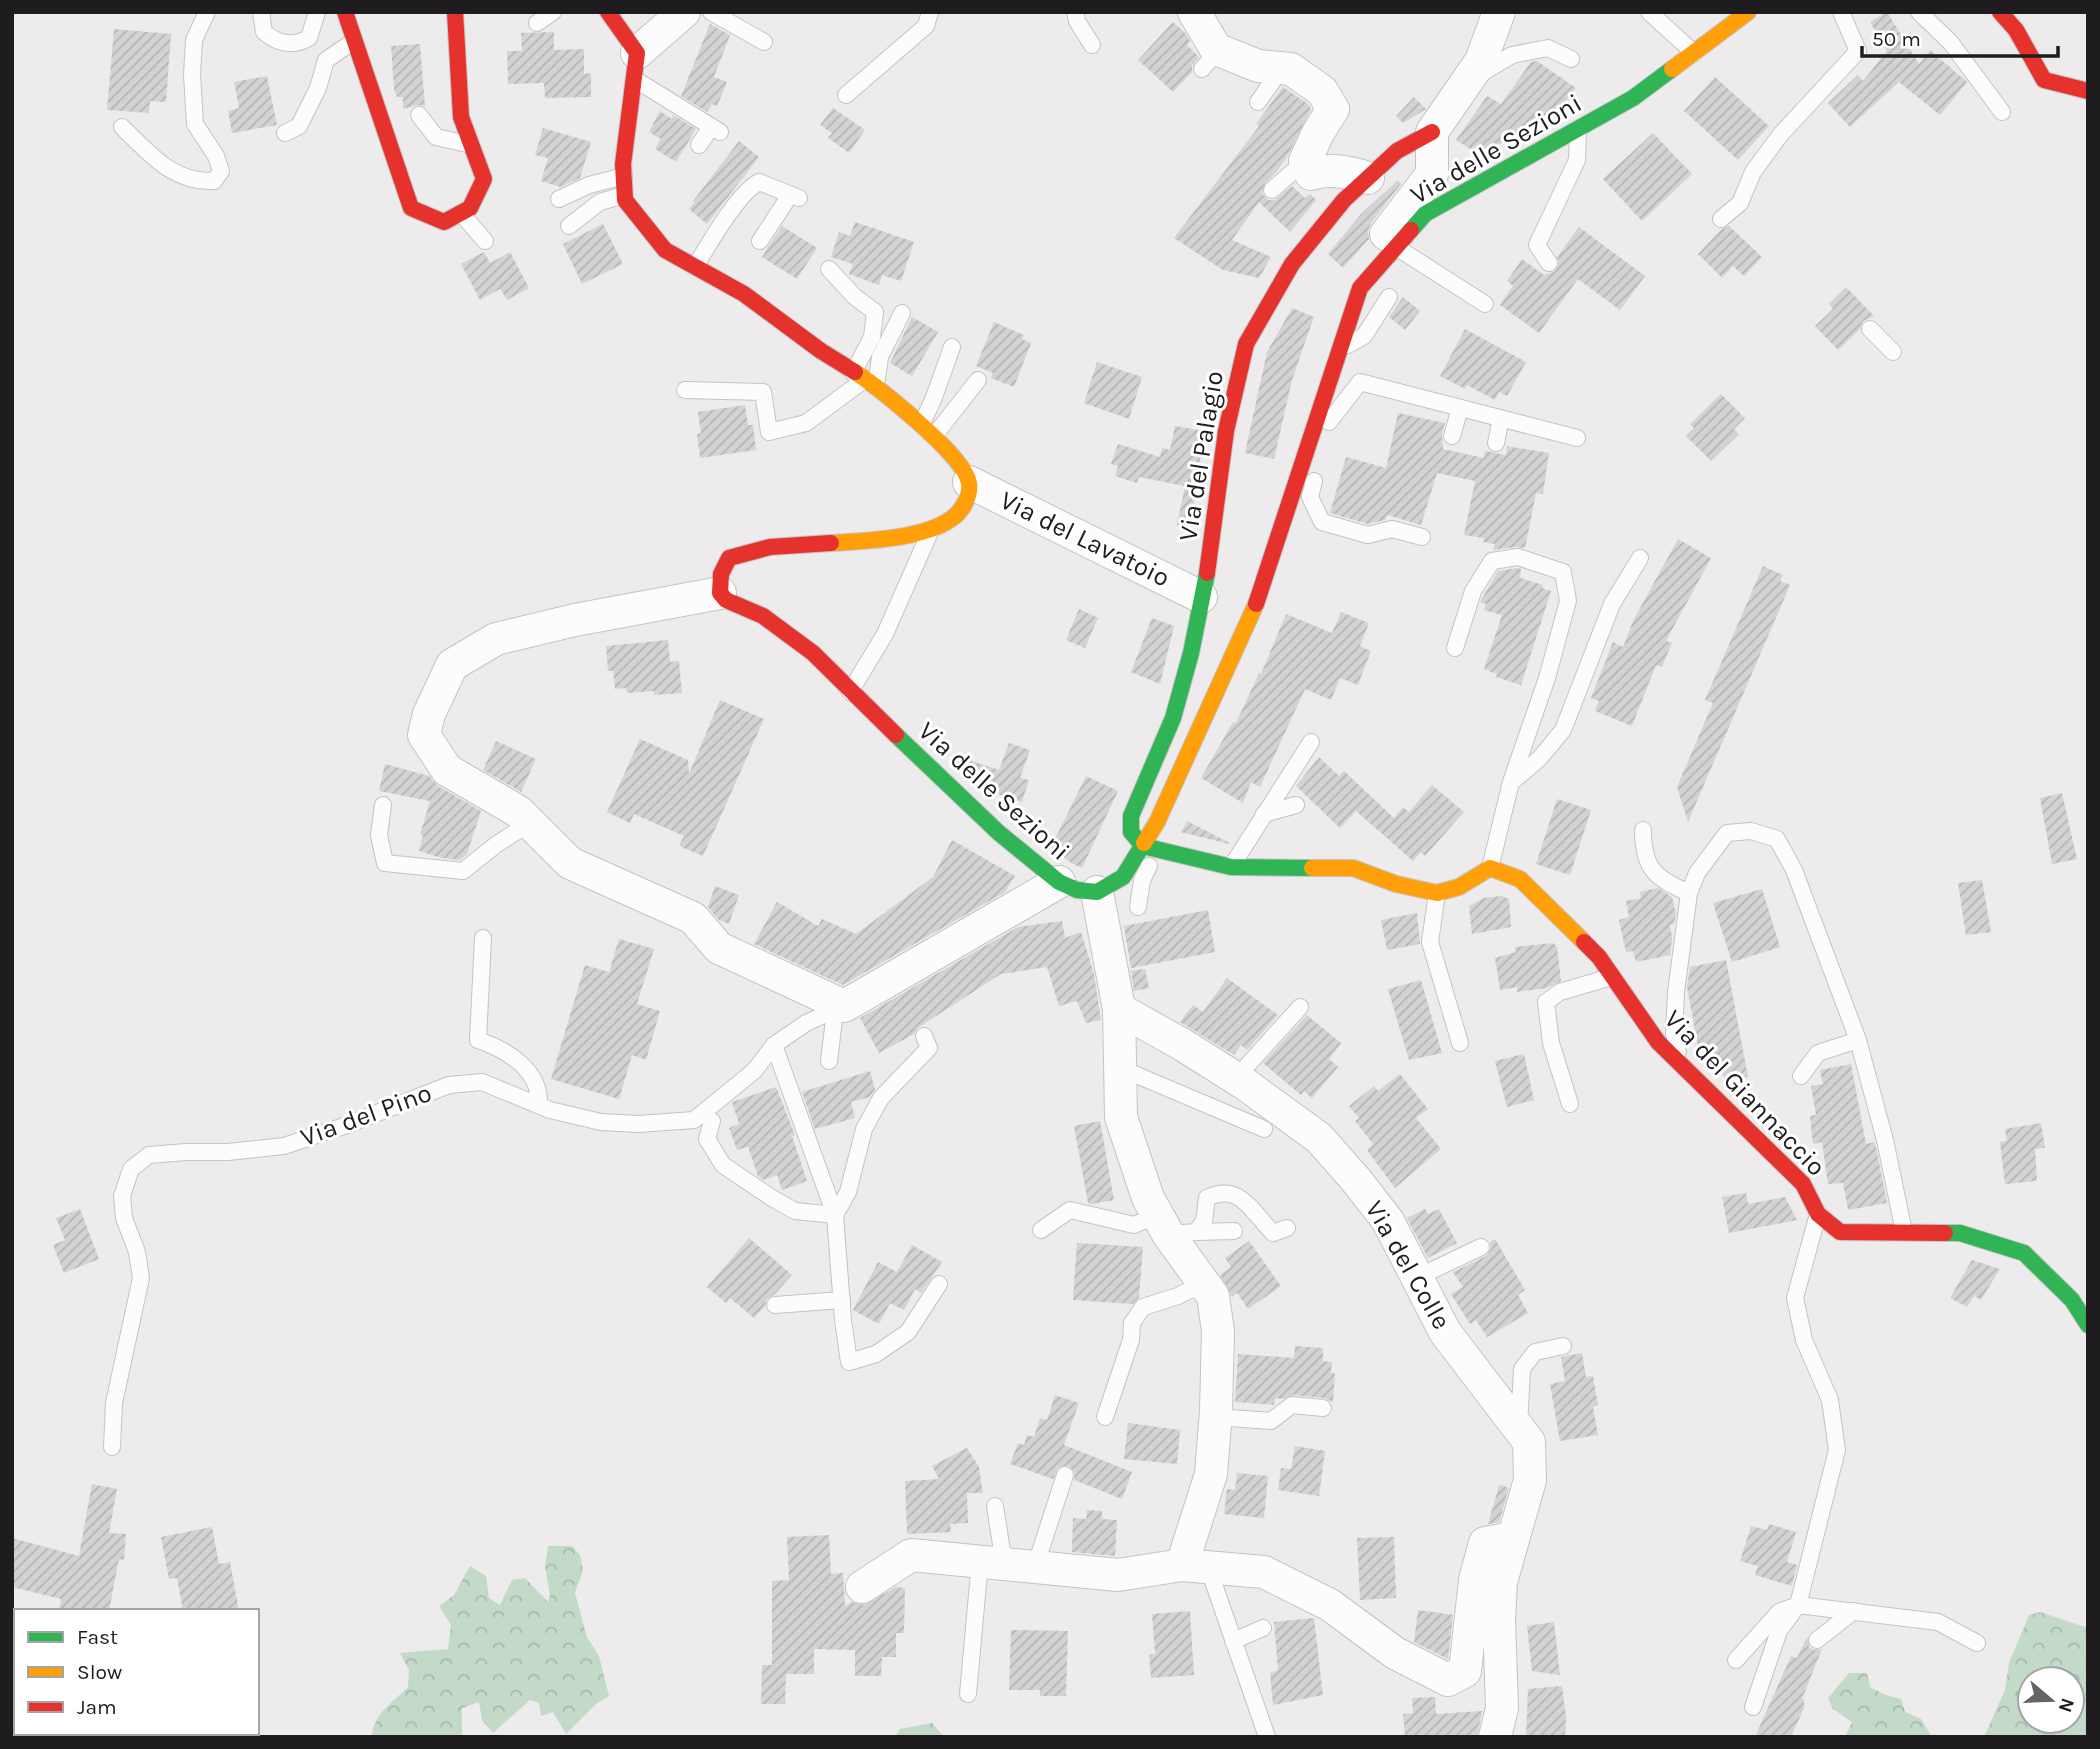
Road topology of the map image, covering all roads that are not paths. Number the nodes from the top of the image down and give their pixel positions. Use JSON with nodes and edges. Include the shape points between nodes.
{"nodes":[{"id":1,"x":207,"y":12,"type":"edge"},
{"id":2,"x":261,"y":12,"type":"edge"},
{"id":3,"x":317,"y":12,"type":"edge"},
{"id":4,"x":345,"y":12,"type":"edge"},
{"id":5,"x":454,"y":12,"type":"edge"},
{"id":6,"x":553,"y":12,"type":"edge"},
{"id":7,"x":608,"y":12,"type":"edge"},
{"id":8,"x":684,"y":12,"type":"edge"},
{"id":9,"x":711,"y":12,"type":"edge"},
{"id":10,"x":930,"y":12,"type":"edge"},
{"id":11,"x":1074,"y":12,"type":"edge"},
{"id":12,"x":1194,"y":12,"type":"edge"},
{"id":13,"x":1649,"y":12,"type":"edge"},
{"id":14,"x":1841,"y":12,"type":"edge"},
{"id":15,"x":1919,"y":12,"type":"edge"},
{"id":16,"x":2000,"y":12,"type":"edge"},
{"id":17,"x":1746,"y":13,"type":"edge"},
{"id":18,"x":1500,"y":14,"type":"edge"},
{"id":19,"x":537,"y":23,"type":"dead end"},
{"id":20,"x":354,"y":41,"type":"junction"},
{"id":21,"x":764,"y":42,"type":"dead end"},
{"id":22,"x":1092,"y":45,"type":"dead end"},
{"id":23,"x":1694,"y":52,"type":"junction"},
{"id":24,"x":1571,"y":59,"type":"dead end"},
{"id":25,"x":635,"y":66,"type":"junction"},
{"id":26,"x":1282,"y":68,"type":"junction"},
{"id":27,"x":1466,"y":82,"type":"junction"},
{"id":28,"x":2088,"y":91,"type":"edge"},
{"id":29,"x":846,"y":95,"type":"dead end"},
{"id":30,"x":1258,"y":102,"type":"dead end"},
{"id":31,"x":2001,"y":112,"type":"dead end"},
{"id":32,"x":419,"y":115,"type":"dead end"},
{"id":33,"x":122,"y":127,"type":"dead end"},
{"id":34,"x":1578,"y":128,"type":"junction"},
{"id":35,"x":285,"y":132,"type":"dead end"},
{"id":36,"x":1432,"y":132,"type":"junction"},
{"id":37,"x":471,"y":145,"type":"junction"},
{"id":38,"x":699,"y":145,"type":"dead end"},
{"id":39,"x":1305,"y":161,"type":"junction"},
{"id":40,"x":624,"y":176,"type":"junction"},
{"id":41,"x":1368,"y":178,"type":"junction"},
{"id":42,"x":1272,"y":190,"type":"dead end"},
{"id":43,"x":625,"y":195,"type":"junction"},
{"id":44,"x":559,"y":199,"type":"dead end"},
{"id":45,"x":461,"y":213,"type":"junction"},
{"id":46,"x":1721,"y":219,"type":"dead end"},
{"id":47,"x":569,"y":226,"type":"dead end"},
{"id":48,"x":485,"y":241,"type":"dead end"},
{"id":49,"x":760,"y":241,"type":"dead end"},
{"id":50,"x":1396,"y":247,"type":"junction"},
{"id":51,"x":1549,"y":263,"type":"dead end"},
{"id":52,"x":695,"y":267,"type":"junction"},
{"id":53,"x":829,"y":269,"type":"dead end"},
{"id":54,"x":1374,"y":293,"type":"junction"},
{"id":55,"x":1485,"y":304,"type":"dead end"},
{"id":56,"x":902,"y":313,"type":"dead end"},
{"id":57,"x":1870,"y":329,"type":"dead end"},
{"id":58,"x":951,"y":347,"type":"dead end"},
{"id":59,"x":1340,"y":349,"type":"junction"},
{"id":60,"x":1893,"y":352,"type":"dead end"},
{"id":61,"x":863,"y":379,"type":"junction"},
{"id":62,"x":978,"y":380,"type":"dead end"},
{"id":63,"x":685,"y":390,"type":"dead end"},
{"id":64,"x":1460,"y":408,"type":"junction"},
{"id":65,"x":1501,"y":418,"type":"junction"},
{"id":66,"x":922,"y":424,"type":"junction"},
{"id":67,"x":1313,"y":433,"type":"junction"},
{"id":68,"x":934,"y":436,"type":"junction"},
{"id":69,"x":1452,"y":436,"type":"dead end"},
{"id":70,"x":1577,"y":438,"type":"dead end"},
{"id":71,"x":1496,"y":443,"type":"dead end"},
{"id":72,"x":969,"y":482,"type":"junction"},
{"id":73,"x":931,"y":530,"type":"junction"},
{"id":74,"x":1422,"y":537,"type":"dead end"},
{"id":75,"x":1640,"y":558,"type":"dead end"},
{"id":76,"x":720,"y":593,"type":"junction"},
{"id":77,"x":1200,"y":597,"type":"junction"},
{"id":78,"x":1455,"y":648,"type":"dead end"},
{"id":79,"x":850,"y":692,"type":"junction"},
{"id":80,"x":1311,"y":742,"type":"dead end"},
{"id":81,"x":1511,"y":782,"type":"junction"},
{"id":82,"x":383,"y":805,"type":"dead end"},
{"id":83,"x":1296,"y":806,"type":"dead end"},
{"id":84,"x":1264,"y":814,"type":"junction"},
{"id":85,"x":530,"y":823,"type":"junction"},
{"id":86,"x":1643,"y":830,"type":"dead end"},
{"id":87,"x":1150,"y":848,"type":"junction"},
{"id":88,"x":1231,"y":867,"type":"junction"},
{"id":89,"x":1490,"y":868,"type":"junction"},
{"id":90,"x":1059,"y":882,"type":"junction"},
{"id":91,"x":1097,"y":892,"type":"junction"},
{"id":92,"x":1437,"y":893,"type":"junction"},
{"id":93,"x":1689,"y":893,"type":"junction"},
{"id":94,"x":1138,"y":907,"type":"dead end"},
{"id":95,"x":483,"y":938,"type":"dead end"},
{"id":96,"x":1613,"y":976,"type":"junction"},
{"id":97,"x":1300,"y":1007,"type":"dead end"},
{"id":98,"x":840,"y":1009,"type":"junction"},
{"id":99,"x":1119,"y":1009,"type":"junction"},
{"id":100,"x":924,"y":1036,"type":"dead end"},
{"id":101,"x":1858,"y":1040,"type":"junction"},
{"id":102,"x":1460,"y":1043,"type":"dead end"},
{"id":103,"x":774,"y":1045,"type":"junction"},
{"id":104,"x":829,"y":1061,"type":"dead end"},
{"id":105,"x":1682,"y":1064,"type":"junction"},
{"id":106,"x":1119,"y":1068,"type":"junction"},
{"id":107,"x":1801,"y":1076,"type":"dead end"},
{"id":108,"x":1236,"y":1078,"type":"junction"},
{"id":109,"x":1570,"y":1104,"type":"dead end"},
{"id":110,"x":539,"y":1105,"type":"junction"},
{"id":111,"x":712,"y":1121,"type":"dead end"},
{"id":112,"x":1264,"y":1129,"type":"dead end"},
{"id":113,"x":1818,"y":1214,"type":"junction"},
{"id":114,"x":835,"y":1215,"type":"junction"},
{"id":115,"x":1174,"y":1227,"type":"junction"},
{"id":116,"x":1287,"y":1228,"type":"dead end"},
{"id":117,"x":1041,"y":1230,"type":"dead end"},
{"id":118,"x":1234,"y":1231,"type":"dead end"},
{"id":119,"x":1904,"y":1232,"type":"junction"},
{"id":120,"x":1481,"y":1247,"type":"dead end"},
{"id":121,"x":1418,"y":1277,"type":"junction"},
{"id":122,"x":1203,"y":1283,"type":"junction"},
{"id":123,"x":939,"y":1284,"type":"dead end"},
{"id":124,"x":842,"y":1300,"type":"junction"},
{"id":125,"x":775,"y":1305,"type":"dead end"},
{"id":126,"x":2088,"y":1325,"type":"edge"},
{"id":127,"x":1563,"y":1346,"type":"dead end"},
{"id":128,"x":1323,"y":1408,"type":"dead end"},
{"id":129,"x":1105,"y":1417,"type":"dead end"},
{"id":130,"x":1216,"y":1417,"type":"junction"},
{"id":131,"x":1519,"y":1430,"type":"junction"},
{"id":132,"x":112,"y":1447,"type":"dead end"},
{"id":133,"x":1066,"y":1475,"type":"dead end"},
{"id":134,"x":995,"y":1506,"type":"dead end"},
{"id":135,"x":1513,"y":1538,"type":"junction"},
{"id":136,"x":1007,"y":1564,"type":"junction"},
{"id":137,"x":1195,"y":1566,"type":"junction"},
{"id":138,"x":862,"y":1587,"type":"dead end"},
{"id":139,"x":1798,"y":1605,"type":"junction"},
{"id":140,"x":1854,"y":1611,"type":"junction"},
{"id":141,"x":1262,"y":1628,"type":"dead end"},
{"id":142,"x":1817,"y":1640,"type":"dead end"},
{"id":143,"x":1233,"y":1641,"type":"junction"},
{"id":144,"x":1977,"y":1643,"type":"dead end"},
{"id":145,"x":1736,"y":1660,"type":"dead end"},
{"id":146,"x":968,"y":1694,"type":"dead end"},
{"id":147,"x":1753,"y":1707,"type":"dead end"},
{"id":148,"x":1267,"y":1737,"type":"edge"},
{"id":149,"x":1495,"y":1737,"type":"edge"}],
"edges":[{"from":1,"to":33,"type":"lane","via":[[194,40],[192,75],[195,124],[221,171],[214,181],[196,182],[160,164]]},
{"from":2,"to":3,"type":"lane","via":[[264,32],[275,42],[297,45],[309,38]]},
{"from":4,"to":20,"type":"street"},
{"from":5,"to":37,"type":"street","via":[[461,117]]},
{"from":6,"to":19,"type":"lane"},
{"from":7,"to":25,"type":"street"},
{"from":8,"to":25,"type":"street"},
{"from":9,"to":21,"type":"lane"},
{"from":10,"to":29,"type":"lane","via":[[926,26]]},
{"from":11,"to":22,"type":"lane"},
{"from":12,"to":26,"type":"street","via":[[1216,49],[1210,59]]},
{"from":13,"to":23,"type":"lane"},
{"from":14,"to":46,"type":"lane","via":[[1857,51],[1781,134],[1753,172],[1740,203]]},
{"from":15,"to":31,"type":"lane","via":[[1951,43]]},
{"from":16,"to":28,"type":"street","via":[[2044,80]]},
{"from":17,"to":23,"type":"street","name":"Via delle Sezioni"},
{"from":18,"to":27,"type":"street","via":[[1481,61]]},
{"from":20,"to":35,"type":"lane","via":[[326,60],[299,126]]},
{"from":20,"to":45,"type":"street","via":[[411,208],[444,222]]},
{"from":23,"to":34,"type":"street","name":"Via delle Sezioni","via":[[1633,98]]},
{"from":24,"to":27,"type":"lane","via":[[1548,48],[1512,55]]},
{"from":25,"to":38,"type":"lane","via":[[715,130]]},
{"from":25,"to":40,"type":"street"},
{"from":26,"to":30,"type":"lane"},
{"from":26,"to":39,"type":"street","via":[[1291,69],[1322,91],[1333,109]]},
{"from":27,"to":36,"type":"street"},
{"from":32,"to":37,"type":"lane","via":[[436,137]]},
{"from":34,"to":50,"type":"street","name":"Via delle Sezioni","via":[[1425,214]]},
{"from":34,"to":51,"type":"lane","via":[[1577,160],[1537,245]]},
{"from":36,"to":41,"type":"street","name":"Via del Palagio","via":[[1397,151]]},
{"from":36,"to":54,"type":"street","via":[[1432,174],[1363,270]]},
{"from":37,"to":45,"type":"street","via":[[484,179],[471,208]]},
{"from":39,"to":41,"type":"street","via":[[1311,174],[1325,170]]},
{"from":39,"to":42,"type":"lane"},
{"from":40,"to":43,"type":"street"},
{"from":40,"to":44,"type":"lane"},
{"from":41,"to":77,"type":"street","name":"Via del Palagio","via":[[1292,264],[1246,344],[1226,431],[1209,563]]},
{"from":43,"to":47,"type":"lane","via":[[600,202]]},
{"from":43,"to":52,"type":"street","via":[[665,250]]},
{"from":45,"to":48,"type":"lane"},
{"from":49,"to":52,"type":"lane","via":[[794,196],[759,182],[749,187]]},
{"from":50,"to":54,"type":"street","name":"Via delle Sezioni"},
{"from":50,"to":55,"type":"lane"},
{"from":52,"to":61,"type":"street","via":[[744,294]]},
{"from":53,"to":61,"type":"lane","via":[[875,312]]},
{"from":54,"to":59,"type":"street","name":"Via delle Sezioni"},
{"from":54,"to":59,"type":"lane","via":[[1364,336]]},
{"from":56,"to":61,"type":"lane","via":[[880,357],[877,379]]},
{"from":57,"to":60,"type":"lane"},
{"from":58,"to":66,"type":"lane"},
{"from":59,"to":67,"type":"street","name":"Via delle Sezioni"},
{"from":61,"to":63,"type":"lane","via":[[806,424],[769,432],[763,392]]},
{"from":61,"to":66,"type":"street"},
{"from":62,"to":68,"type":"lane"},
{"from":64,"to":65,"type":"lane"},
{"from":64,"to":67,"type":"lane","via":[[1360,382],[1328,424]]},
{"from":64,"to":69,"type":"lane"},
{"from":65,"to":70,"type":"lane"},
{"from":65,"to":71,"type":"lane"},
{"from":66,"to":68,"type":"street"},
{"from":67,"to":74,"type":"lane","via":[[1321,452],[1310,497],[1322,522],[1368,535],[1392,529]]},
{"from":67,"to":87,"type":"street","name":"Via delle Sezioni","via":[[1260,595],[1157,822]]},
{"from":68,"to":72,"type":"street"},
{"from":72,"to":73,"type":"street","via":[[963,508]]},
{"from":72,"to":77,"type":"street","name":"Via del Lavatoio"},
{"from":73,"to":76,"type":"street","via":[[750,550],[729,558],[721,574]]},
{"from":73,"to":79,"type":"lane","via":[[885,634]]},
{"from":75,"to":81,"type":"lane","via":[[1612,604],[1563,730],[1539,759]]},
{"from":76,"to":79,"type":"street","name":"Via delle Sezioni","via":[[763,616],[813,653]]},
{"from":76,"to":85,"type":"street","via":[[496,639],[452,665],[424,735],[446,770]]},
{"from":77,"to":87,"type":"street","name":"Via del Palagio","via":[[1173,718],[1131,816],[1131,832]]},
{"from":78,"to":81,"type":"lane","via":[[1474,591],[1492,561],[1518,557],[1563,572],[1569,601]]},
{"from":79,"to":90,"type":"street","name":"Via delle Sezioni","via":[[999,833]]},
{"from":80,"to":84,"type":"lane"},
{"from":81,"to":89,"type":"lane"},
{"from":82,"to":85,"type":"lane","via":[[379,835],[385,863],[402,867],[463,871]]},
{"from":83,"to":84,"type":"lane"},
{"from":84,"to":88,"type":"lane"},
{"from":85,"to":98,"type":"street","via":[[570,863],[693,918],[719,948]]},
{"from":86,"to":93,"type":"lane","via":[[1649,867],[1664,882]]},
{"from":87,"to":88,"type":"street"},
{"from":87,"to":91,"type":"street","name":"Via delle Sezioni","via":[[1123,877]]},
{"from":87,"to":94,"type":"lane"},
{"from":88,"to":92,"type":"street","via":[[1353,868]]},
{"from":89,"to":92,"type":"street","via":[[1459,887]]},
{"from":89,"to":96,"type":"street","name":"Via del Giannaccio","via":[[1520,879]]},
{"from":90,"to":91,"type":"street","name":"Via delle Sezioni"},
{"from":90,"to":98,"type":"street"},
{"from":91,"to":99,"type":"street"},
{"from":92,"to":102,"type":"lane","via":[[1430,942]]},
{"from":93,"to":101,"type":"lane","via":[[1697,873],[1727,833],[1751,831],[1777,839],[1794,870]]},
{"from":93,"to":105,"type":"lane","via":[[1674,1034]]},
{"from":95,"to":110,"type":"lane","via":[[478,1040],[502,1048],[525,1067],[537,1087]]},
{"from":96,"to":105,"type":"street","name":"Via del Giannaccio","via":[[1658,1042]]},
{"from":96,"to":109,"type":"lane","via":[[1560,992],[1546,1002],[1551,1043]]},
{"from":97,"to":108,"type":"lane"},
{"from":98,"to":103,"type":"lane","name":"Via del Pino","via":[[806,1023]]},
{"from":98,"to":104,"type":"lane"},
{"from":99,"to":106,"type":"street"},
{"from":99,"to":108,"type":"street","name":"Via del Colle"},
{"from":100,"to":114,"type":"lane","via":[[929,1048],[881,1098],[864,1129],[848,1192]]},
{"from":101,"to":107,"type":"lane","via":[[1818,1053]]},
{"from":101,"to":119,"type":"lane"},
{"from":103,"to":110,"type":"lane","name":"Via del Pino","via":[[754,1071],[694,1120],[601,1122]]},
{"from":103,"to":114,"type":"lane"},
{"from":105,"to":113,"type":"street","name":"Via del Giannaccio","via":[[1803,1184]]},
{"from":106,"to":112,"type":"lane"},
{"from":106,"to":115,"type":"street","via":[[1121,1117],[1148,1198]]},
{"from":108,"to":121,"type":"street","name":"Via del Colle","via":[[1352,1161]]},
{"from":110,"to":132,"type":"lane","name":"Via del Pino","via":[[482,1082],[449,1085],[284,1146],[149,1155],[131,1169],[122,1196],[124,1218],[141,1278],[114,1403]]},
{"from":111,"to":114,"type":"lane","via":[[707,1139],[723,1165],[796,1211]]},
{"from":113,"to":119,"type":"street","name":"Via del Giannaccio","via":[[1840,1232]]},
{"from":113,"to":139,"type":"lane","via":[[1795,1298],[1804,1340],[1830,1400],[1837,1450]]},
{"from":114,"to":124,"type":"lane"},
{"from":115,"to":116,"type":"lane","via":[[1204,1221],[1207,1198],[1221,1192],[1237,1194],[1273,1233]]},
{"from":115,"to":117,"type":"lane","via":[[1134,1225],[1070,1210]]},
{"from":115,"to":118,"type":"lane"},
{"from":115,"to":122,"type":"street"},
{"from":119,"to":126,"type":"street","name":"Via del Giannaccio","via":[[1960,1233],[2024,1253],[2071,1300]]},
{"from":120,"to":121,"type":"lane"},
{"from":121,"to":131,"type":"street","name":"Via del Colle","via":[[1445,1332]]},
{"from":122,"to":129,"type":"lane","via":[[1143,1307],[1132,1322],[1131,1340]]},
{"from":122,"to":130,"type":"street","via":[[1213,1296],[1218,1331]]},
{"from":123,"to":124,"type":"lane","via":[[908,1332],[876,1354],[849,1362]]},
{"from":124,"to":125,"type":"lane"},
{"from":127,"to":131,"type":"lane","via":[[1535,1352],[1522,1369]]},
{"from":128,"to":130,"type":"lane","via":[[1292,1405],[1271,1421]]},
{"from":130,"to":137,"type":"street"},
{"from":131,"to":135,"type":"street","name":"Via del Colle","via":[[1529,1442],[1530,1480]]},
{"from":133,"to":136,"type":"lane"},
{"from":134,"to":136,"type":"lane"},
{"from":135,"to":137,"type":"street","via":[[1485,1543],[1475,1580],[1465,1671],[1448,1680],[1395,1653],[1330,1605],[1264,1572]]},
{"from":135,"to":149,"type":"street","name":"Via del Colle","via":[[1502,1582],[1502,1708]]},
{"from":136,"to":137,"type":"street","via":[[1118,1575]]},
{"from":136,"to":138,"type":"street","via":[[911,1555]]},
{"from":136,"to":146,"type":"lane"},
{"from":137,"to":143,"type":"lane"},
{"from":139,"to":140,"type":"lane"},
{"from":139,"to":145,"type":"lane","via":[[1779,1612]]},
{"from":139,"to":147,"type":"lane","via":[[1779,1631]]},
{"from":140,"to":142,"type":"lane"},
{"from":140,"to":144,"type":"lane","via":[[1938,1622]]},
{"from":141,"to":143,"type":"lane"},
{"from":143,"to":148,"type":"lane"}]}
